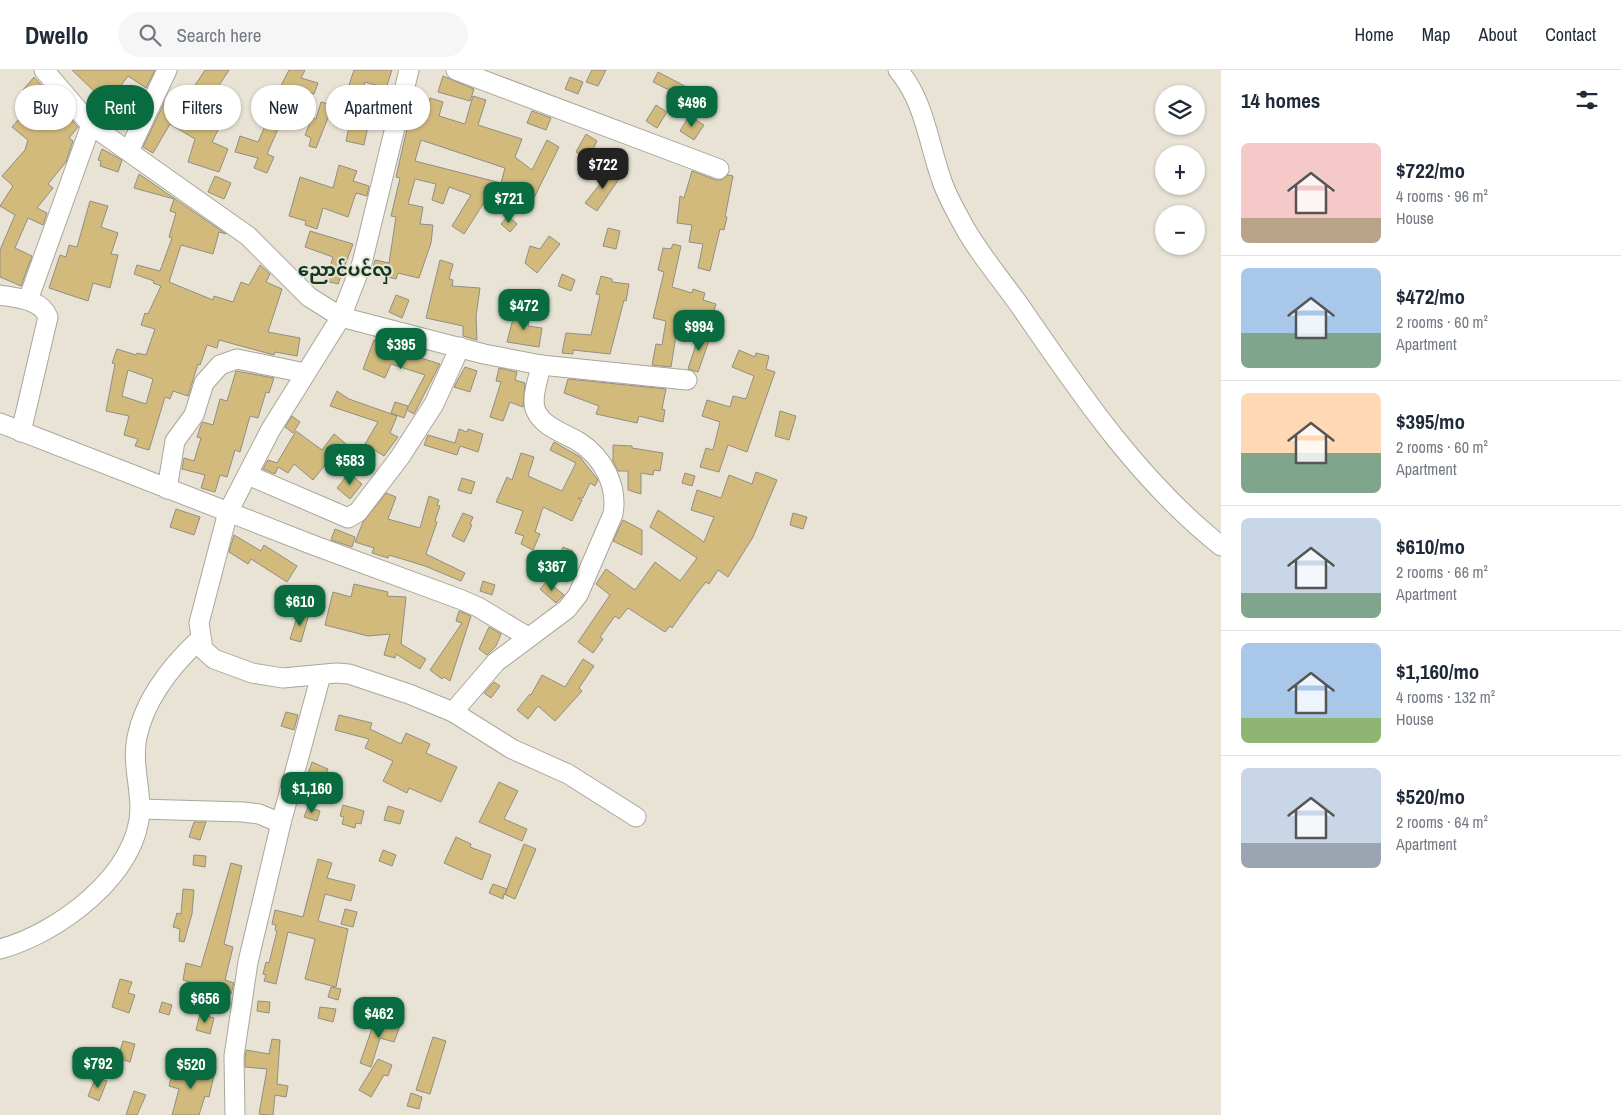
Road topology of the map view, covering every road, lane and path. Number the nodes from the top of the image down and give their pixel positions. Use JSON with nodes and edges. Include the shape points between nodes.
{"nodes":[{"id":1,"x":44,"y":70,"type":"edge"},
{"id":2,"x":167,"y":70,"type":"edge"},
{"id":3,"x":409,"y":70,"type":"edge"},
{"id":4,"x":456,"y":70,"type":"edge"},
{"id":5,"x":898,"y":70,"type":"edge"},
{"id":6,"x":86,"y":119,"type":"edge"},
{"id":7,"x":89,"y":130,"type":"edge"},
{"id":8,"x":98,"y":130,"type":"edge"},
{"id":9,"x":128,"y":151,"type":"junction"},
{"id":10,"x":718,"y":169,"type":"dead end"},
{"id":11,"x":0,"y":295,"type":"edge"},
{"id":12,"x":28,"y":300,"type":"junction"},
{"id":13,"x":342,"y":317,"type":"junction"},
{"id":14,"x":460,"y":347,"type":"junction"},
{"id":15,"x":542,"y":365,"type":"junction"},
{"id":16,"x":305,"y":373,"type":"junction"},
{"id":17,"x":687,"y":380,"type":"dead end"},
{"id":18,"x":0,"y":423,"type":"edge"},
{"id":19,"x":21,"y":432,"type":"junction"},
{"id":20,"x":248,"y":475,"type":"junction"},
{"id":21,"x":167,"y":489,"type":"junction"},
{"id":22,"x":228,"y":512,"type":"junction"},
{"id":23,"x":1221,"y":546,"type":"edge"},
{"id":24,"x":528,"y":637,"type":"junction"},
{"id":25,"x":200,"y":639,"type":"junction"},
{"id":26,"x":321,"y":675,"type":"junction"},
{"id":27,"x":453,"y":712,"type":"junction"},
{"id":28,"x":140,"y":809,"type":"junction"},
{"id":29,"x":636,"y":816,"type":"dead end"},
{"id":30,"x":281,"y":823,"type":"junction"},
{"id":31,"x":0,"y":949,"type":"edge"},
{"id":32,"x":235,"y":1115,"type":"edge"}],
"edges":[{"from":1,"to":6,"type":"street"},
{"from":2,"to":9,"type":"street"},
{"from":3,"to":13,"type":"street","via":[[362,263]]},
{"from":4,"to":10,"type":"street"},
{"from":5,"to":23,"type":"street","via":[[909,82],[920,107],[941,180],[961,221],[1124,451],[1188,520]]},
{"from":7,"to":12,"type":"street"},
{"from":8,"to":9,"type":"street"},
{"from":9,"to":13,"type":"street","via":[[248,236],[308,297]]},
{"from":11,"to":12,"type":"street"},
{"from":12,"to":19,"type":"street","via":[[45,310],[48,317]]},
{"from":13,"to":14,"type":"street"},
{"from":13,"to":16,"type":"street"},
{"from":14,"to":15,"type":"street"},
{"from":14,"to":20,"type":"street","via":[[434,404],[358,512],[348,518]]},
{"from":15,"to":17,"type":"street"},
{"from":15,"to":24,"type":"street","via":[[534,398],[535,409],[541,419],[596,455],[609,476],[616,501],[614,514],[578,595],[567,609]]},
{"from":16,"to":20,"type":"street"},
{"from":16,"to":21,"type":"street","via":[[237,359],[220,365],[204,383],[194,415],[175,441]]},
{"from":18,"to":19,"type":"street"},
{"from":19,"to":21,"type":"street"},
{"from":20,"to":22,"type":"street"},
{"from":21,"to":22,"type":"street"},
{"from":22,"to":24,"type":"street","via":[[478,607]]},
{"from":22,"to":25,"type":"street","via":[[199,623]]},
{"from":24,"to":27,"type":"street","via":[[496,662]]},
{"from":25,"to":26,"type":"street","via":[[203,649],[214,659],[252,673],[283,678]]},
{"from":25,"to":28,"type":"street","via":[[178,659],[142,718],[134,758]]},
{"from":26,"to":27,"type":"street","via":[[349,674],[372,680]]},
{"from":26,"to":30,"type":"street"},
{"from":27,"to":29,"type":"street","via":[[512,749],[568,774]]},
{"from":28,"to":30,"type":"street","via":[[243,812],[259,814]]},
{"from":28,"to":31,"type":"street","via":[[129,853],[90,898],[69,916],[23,943]]},
{"from":30,"to":32,"type":"street","via":[[248,962],[238,1021],[234,1056]]}]}
